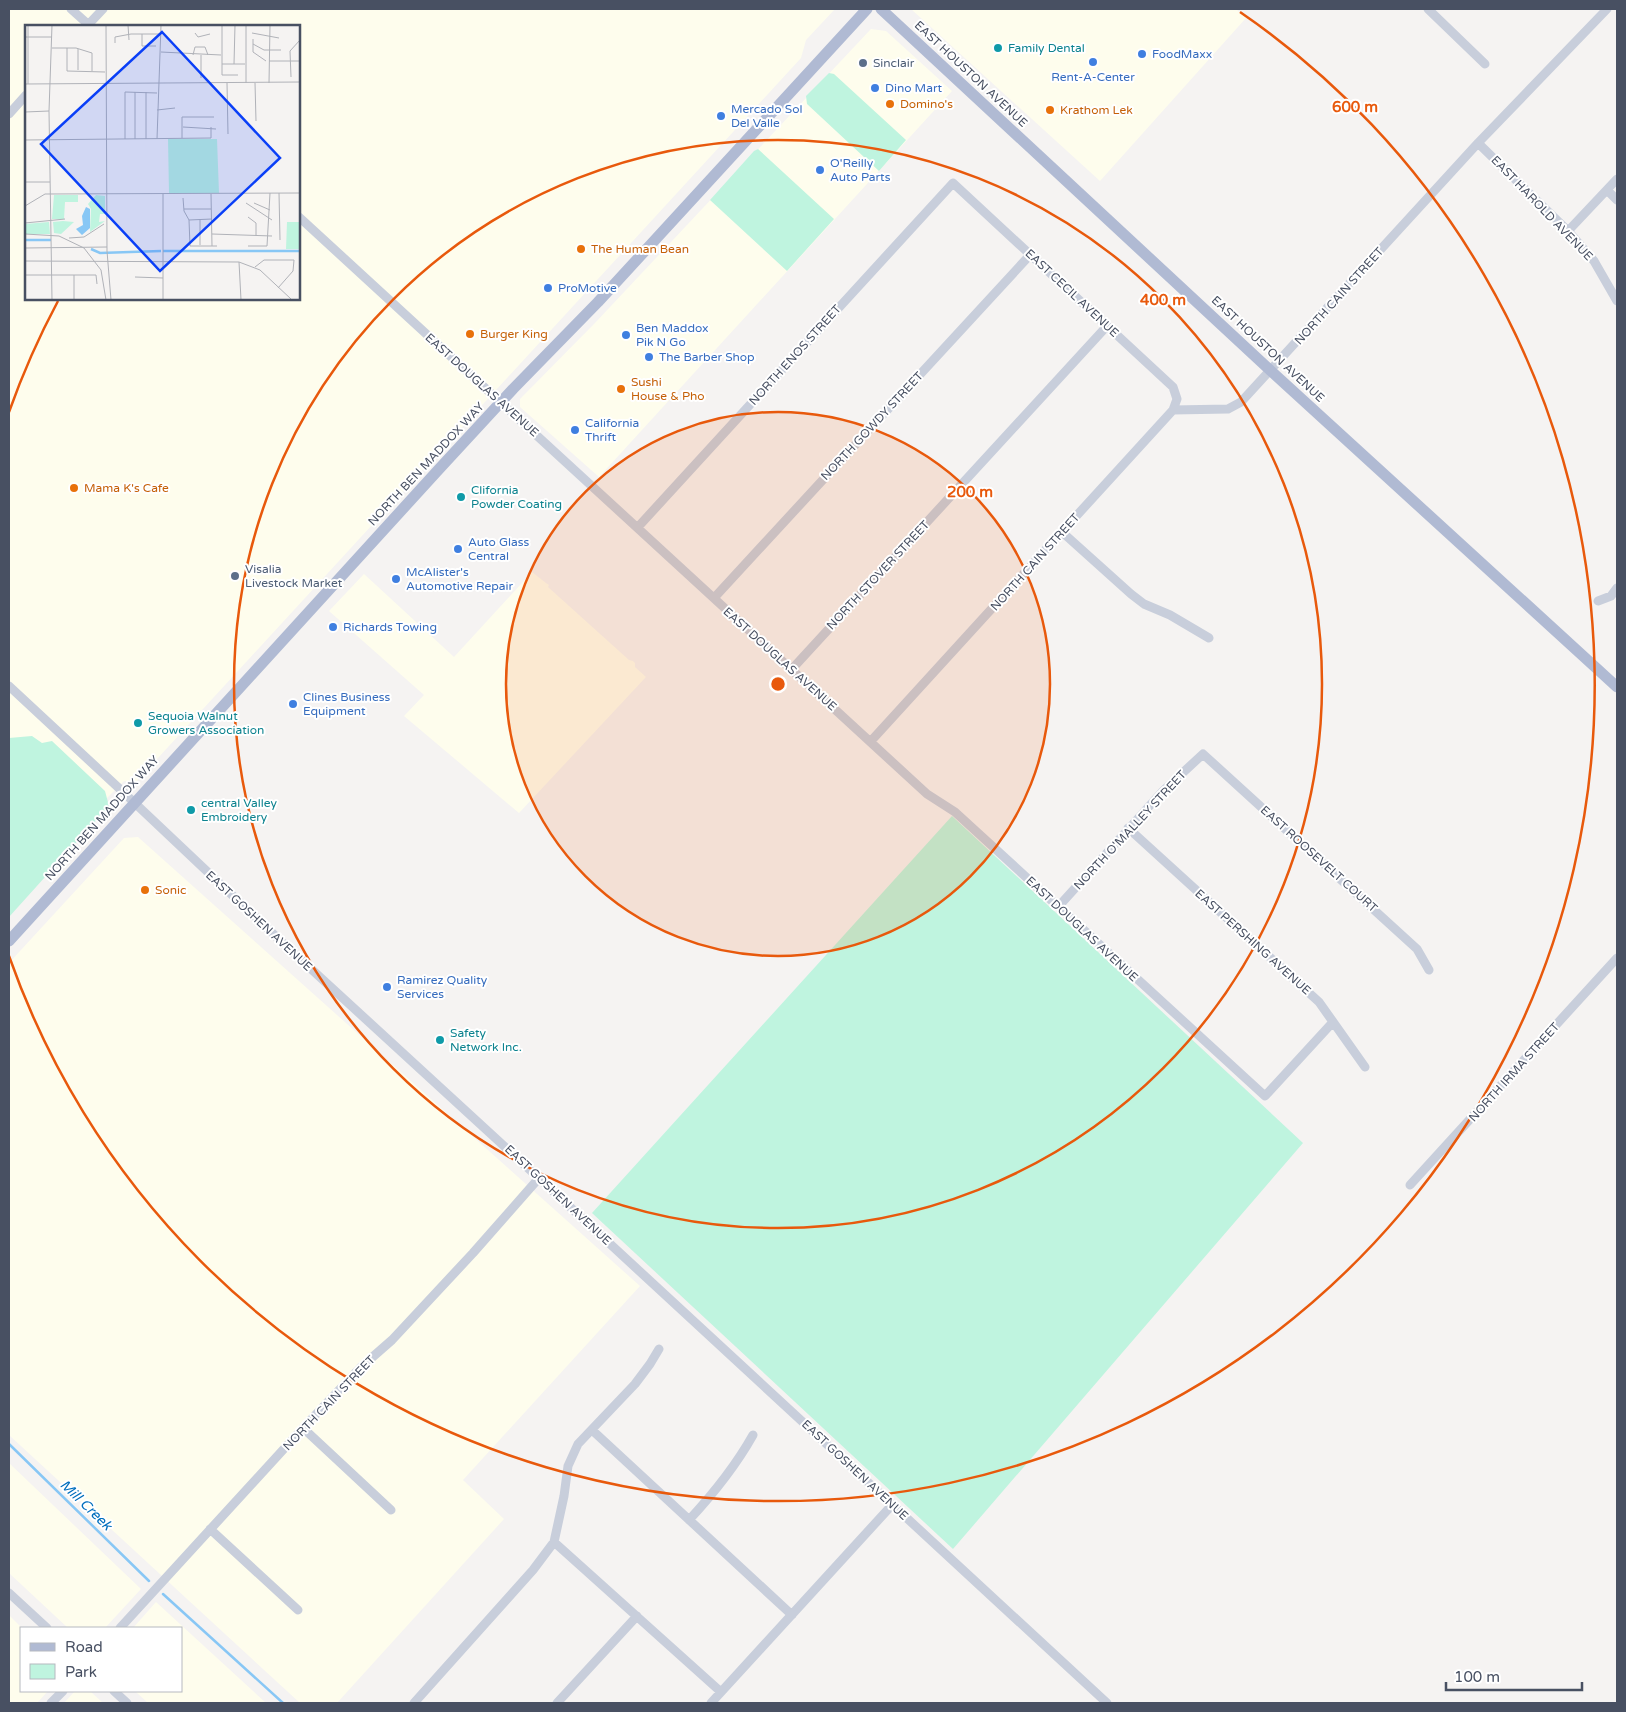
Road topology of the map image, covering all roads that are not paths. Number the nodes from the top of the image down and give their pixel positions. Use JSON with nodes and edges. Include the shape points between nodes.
{"nodes":[{"id":1,"x":71,"y":9,"type":"edge"},
{"id":2,"x":103,"y":9,"type":"edge"},
{"id":3,"x":867,"y":9,"type":"edge"},
{"id":4,"x":881,"y":9,"type":"edge"},
{"id":5,"x":1428,"y":9,"type":"edge"},
{"id":6,"x":1604,"y":10,"type":"edge"},
{"id":7,"x":88,"y":25,"type":"edge"},
{"id":8,"x":90,"y":25,"type":"edge"},
{"id":9,"x":1485,"y":64,"type":"dead end"},
{"id":10,"x":25,"y":96,"type":"edge"},
{"id":11,"x":9,"y":114,"type":"edge"},
{"id":12,"x":1478,"y":143,"type":"junction"},
{"id":13,"x":1617,"y":179,"type":"edge"},
{"id":14,"x":952,"y":183,"type":"joint"},
{"id":15,"x":1607,"y":190,"type":"junction"},
{"id":16,"x":1617,"y":200,"type":"edge"},
{"id":17,"x":300,"y":218,"type":"edge"},
{"id":18,"x":1568,"y":231,"type":"junction"},
{"id":19,"x":1030,"y":255,"type":"junction"},
{"id":20,"x":1617,"y":301,"type":"edge"},
{"id":21,"x":1107,"y":326,"type":"junction"},
{"id":22,"x":1271,"y":371,"type":"junction"},
{"id":23,"x":501,"y":402,"type":"junction"},
{"id":24,"x":1173,"y":410,"type":"junction"},
{"id":25,"x":638,"y":527,"type":"junction"},
{"id":26,"x":1062,"y":532,"type":"junction"},
{"id":27,"x":1617,"y":588,"type":"edge"},
{"id":28,"x":714,"y":598,"type":"junction"},
{"id":29,"x":1598,"y":601,"type":"dead end"},
{"id":30,"x":1209,"y":638,"type":"dead end"},
{"id":31,"x":792,"y":669,"type":"junction"},
{"id":32,"x":9,"y":686,"type":"edge"},
{"id":33,"x":1617,"y":687,"type":"edge"},
{"id":34,"x":871,"y":741,"type":"junction"},
{"id":35,"x":1203,"y":754,"type":"joint"},
{"id":36,"x":135,"y":803,"type":"junction"},
{"id":37,"x":1128,"y":828,"type":"junction"},
{"id":38,"x":1058,"y":907,"type":"junction"},
{"id":39,"x":9,"y":940,"type":"edge"},
{"id":40,"x":1617,"y":958,"type":"edge"},
{"id":41,"x":1429,"y":970,"type":"dead end"},
{"id":42,"x":1333,"y":1022,"type":"junction"},
{"id":43,"x":1365,"y":1067,"type":"dead end"},
{"id":44,"x":539,"y":1178,"type":"junction"},
{"id":45,"x":1410,"y":1184,"type":"dead end"},
{"id":46,"x":659,"y":1349,"type":"dead end"},
{"id":47,"x":303,"y":1428,"type":"junction"},
{"id":48,"x":592,"y":1430,"type":"junction"},
{"id":49,"x":753,"y":1435,"type":"dead end"},
{"id":50,"x":892,"y":1505,"type":"junction"},
{"id":51,"x":392,"y":1510,"type":"dead end"},
{"id":52,"x":689,"y":1520,"type":"junction"},
{"id":53,"x":210,"y":1529,"type":"junction"},
{"id":54,"x":554,"y":1542,"type":"junction"},
{"id":55,"x":9,"y":1593,"type":"edge"},
{"id":56,"x":298,"y":1610,"type":"dead end"},
{"id":57,"x":792,"y":1615,"type":"junction"},
{"id":58,"x":637,"y":1616,"type":"junction"},
{"id":59,"x":45,"y":1627,"type":"edge"},
{"id":60,"x":121,"y":1627,"type":"edge"},
{"id":61,"x":62,"y":1692,"type":"edge"},
{"id":62,"x":115,"y":1692,"type":"edge"},
{"id":63,"x":721,"y":1692,"type":"junction"},
{"id":64,"x":51,"y":1703,"type":"edge"},
{"id":65,"x":127,"y":1703,"type":"edge"},
{"id":66,"x":414,"y":1703,"type":"edge"},
{"id":67,"x":557,"y":1703,"type":"edge"},
{"id":68,"x":711,"y":1703,"type":"edge"},
{"id":69,"x":1107,"y":1703,"type":"edge"}],
"edges":[{"from":1,"to":7,"type":"street"},
{"from":2,"to":8,"type":"street"},
{"from":3,"to":23,"type":"main road","name":"NORTH BEN MADDOX WAY","via":[[598,302]]},
{"from":4,"to":22,"type":"main road","name":"EAST HOUSTON AVENUE"},
{"from":5,"to":9,"type":"street"},
{"from":6,"to":12,"type":"street","name":"NORTH CAIN STREET"},
{"from":10,"to":11,"type":"street"},
{"from":12,"to":18,"type":"street","name":"EAST HAROLD AVENUE"},
{"from":12,"to":22,"type":"street","name":"NORTH CAIN STREET"},
{"from":13,"to":15,"type":"street"},
{"from":14,"to":19,"type":"street","name":"EAST CECIL AVENUE"},
{"from":14,"to":25,"type":"street","name":"NORTH ENOS STREET"},
{"from":15,"to":16,"type":"street"},
{"from":15,"to":18,"type":"street"},
{"from":17,"to":23,"type":"street","name":"EAST DOUGLAS AVENUE"},
{"from":18,"to":20,"type":"street","name":"EAST HAROLD AVENUE","via":[[1594,261]]},
{"from":19,"to":21,"type":"street","name":"EAST CECIL AVENUE"},
{"from":19,"to":28,"type":"street","name":"NORTH GOWDY STREET"},
{"from":21,"to":24,"type":"street","name":"EAST CECIL AVENUE","via":[[1173,387],[1176,399]]},
{"from":21,"to":31,"type":"street","name":"NORTH STOVER STREET"},
{"from":22,"to":24,"type":"street","name":"NORTH CAIN STREET","via":[[1233,408]]},
{"from":22,"to":33,"type":"main road","name":"EAST HOUSTON AVENUE"},
{"from":23,"to":25,"type":"street","name":"EAST DOUGLAS AVENUE"},
{"from":23,"to":36,"type":"main road","name":"NORTH BEN MADDOX WAY"},
{"from":24,"to":26,"type":"street","name":"NORTH CAIN STREET"},
{"from":25,"to":28,"type":"street","name":"EAST DOUGLAS AVENUE"},
{"from":26,"to":30,"type":"street","via":[[1144,604]]},
{"from":26,"to":34,"type":"street","name":"NORTH CAIN STREET"},
{"from":27,"to":29,"type":"street","via":[[1611,596]]},
{"from":28,"to":31,"type":"street","name":"EAST DOUGLAS AVENUE"},
{"from":31,"to":34,"type":"street","name":"EAST DOUGLAS AVENUE"},
{"from":32,"to":36,"type":"street","name":"EAST GOSHEN AVENUE"},
{"from":34,"to":38,"type":"street","name":"EAST DOUGLAS AVENUE","via":[[927,794],[955,812]]},
{"from":35,"to":37,"type":"street","name":"NORTH O'MALLEY STREET"},
{"from":35,"to":41,"type":"street","name":"EAST ROOSEVELT COURT","via":[[1417,948]]},
{"from":36,"to":39,"type":"main road","name":"NORTH BEN MADDOX WAY"},
{"from":36,"to":44,"type":"street","name":"EAST GOSHEN AVENUE"},
{"from":37,"to":38,"type":"street","name":"NORTH O'MALLEY STREET"},
{"from":37,"to":42,"type":"street","name":"EAST PERSHING AVENUE","via":[[1319,1002]]},
{"from":38,"to":42,"type":"street","name":"EAST DOUGLAS AVENUE","via":[[1265,1096]]},
{"from":40,"to":45,"type":"street","name":"NORTH IRMA STREET"},
{"from":42,"to":43,"type":"street","name":"EAST PERSHING AVENUE"},
{"from":44,"to":47,"type":"street","name":"NORTH CAIN STREET","via":[[392,1340],[360,1368]]},
{"from":44,"to":50,"type":"street","name":"EAST GOSHEN AVENUE"},
{"from":46,"to":48,"type":"street","via":[[635,1384]]},
{"from":47,"to":51,"type":"street"},
{"from":47,"to":53,"type":"street","name":"NORTH CAIN STREET"},
{"from":48,"to":52,"type":"street"},
{"from":48,"to":54,"type":"street","via":[[578,1444],[568,1466]]},
{"from":49,"to":52,"type":"street","via":[[729,1474]]},
{"from":50,"to":57,"type":"street"},
{"from":50,"to":69,"type":"street","name":"EAST GOSHEN AVENUE"},
{"from":52,"to":57,"type":"street"},
{"from":53,"to":56,"type":"street"},
{"from":53,"to":60,"type":"street","name":"NORTH CAIN STREET"},
{"from":54,"to":58,"type":"street"},
{"from":54,"to":66,"type":"street","via":[[533,1570]]},
{"from":55,"to":59,"type":"street"},
{"from":57,"to":63,"type":"street"},
{"from":58,"to":63,"type":"street"},
{"from":58,"to":67,"type":"street"},
{"from":61,"to":64,"type":"street"},
{"from":62,"to":65,"type":"street"},
{"from":63,"to":68,"type":"street"}]}
